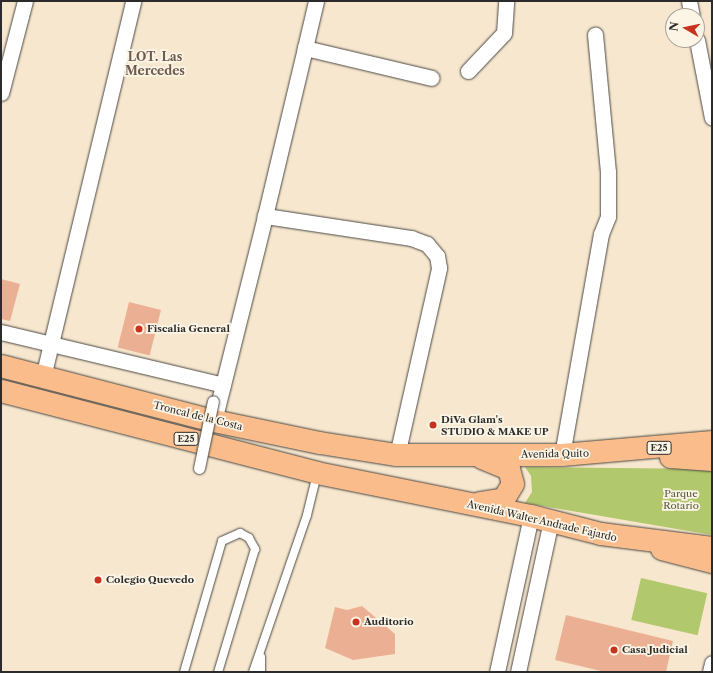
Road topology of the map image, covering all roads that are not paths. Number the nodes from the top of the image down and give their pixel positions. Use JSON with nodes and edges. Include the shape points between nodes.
{"nodes":[{"id":1,"x":25,"y":1,"type":"edge"},
{"id":2,"x":133,"y":1,"type":"edge"},
{"id":3,"x":316,"y":1,"type":"edge"},
{"id":4,"x":506,"y":1,"type":"edge"},
{"id":5,"x":595,"y":35,"type":"dead end"},
{"id":6,"x":305,"y":48,"type":"junction"},
{"id":7,"x":699,"y":48,"type":"edge"},
{"id":8,"x":468,"y":72,"type":"dead end"},
{"id":9,"x":432,"y":78,"type":"dead end"},
{"id":10,"x":1,"y":94,"type":"edge"},
{"id":11,"x":712,"y":118,"type":"edge"},
{"id":12,"x":265,"y":216,"type":"junction"},
{"id":13,"x":1,"y":332,"type":"edge"},
{"id":14,"x":50,"y":344,"type":"junction"},
{"id":15,"x":1,"y":366,"type":"edge"},
{"id":16,"x":42,"y":377,"type":"junction"},
{"id":17,"x":223,"y":385,"type":"junction"},
{"id":18,"x":1,"y":391,"type":"edge"},
{"id":19,"x":214,"y":411,"type":"junction"},
{"id":20,"x":712,"y":442,"type":"edge"},
{"id":21,"x":606,"y":453,"type":"junction"},
{"id":22,"x":471,"y":454,"type":"junction"},
{"id":23,"x":397,"y":455,"type":"junction"},
{"id":24,"x":562,"y":455,"type":"junction"},
{"id":25,"x":712,"y":460,"type":"edge"},
{"id":26,"x":199,"y":468,"type":"dead end"},
{"id":27,"x":317,"y":473,"type":"junction"},
{"id":28,"x":465,"y":503,"type":"junction"},
{"id":29,"x":541,"y":519,"type":"junction"},
{"id":30,"x":601,"y":534,"type":"junction"},
{"id":31,"x":712,"y":548,"type":"edge"},
{"id":32,"x":712,"y":562,"type":"edge"},
{"id":33,"x":261,"y":656,"type":"junction"},
{"id":34,"x":712,"y":663,"type":"edge"},
{"id":35,"x":184,"y":672,"type":"edge"},
{"id":36,"x":218,"y":672,"type":"edge"},
{"id":37,"x":253,"y":672,"type":"edge"},
{"id":38,"x":261,"y":672,"type":"edge"},
{"id":39,"x":497,"y":672,"type":"edge"},
{"id":40,"x":518,"y":672,"type":"edge"},
{"id":41,"x":710,"y":672,"type":"edge"}],
"edges":[{"from":1,"to":10,"type":"street"},
{"from":2,"to":14,"type":"street"},
{"from":3,"to":6,"type":"street"},
{"from":4,"to":8,"type":"street","via":[[504,33]]},
{"from":5,"to":24,"type":"street","via":[[608,172],[608,217],[600,234]]},
{"from":6,"to":9,"type":"street"},
{"from":6,"to":12,"type":"street"},
{"from":7,"to":11,"type":"street"},
{"from":12,"to":17,"type":"street"},
{"from":12,"to":23,"type":"street","via":[[411,238],[427,244],[437,256],[439,268]]},
{"from":13,"to":14,"type":"street"},
{"from":14,"to":16,"type":"street"},
{"from":14,"to":17,"type":"street"},
{"from":15,"to":16,"type":"main road","name":"Troncal de la Costa","number":"E25"},
{"from":16,"to":19,"type":"main road","name":"Troncal de la Costa","number":"E25"},
{"from":17,"to":19,"type":"street"},
{"from":18,"to":27,"type":"main road","number":"E25"},
{"from":19,"to":23,"type":"main road","name":"Troncal de la Costa","number":"E25","via":[[320,444]]},
{"from":19,"to":26,"type":"street","bridge":true},
{"from":20,"to":21,"type":"main road","name":"Avenida Quito","number":"E25"},
{"from":21,"to":24,"type":"main road","name":"Avenida Quito","number":"E25"},
{"from":21,"to":25,"type":"main road"},
{"from":22,"to":23,"type":"main road","name":"Avenida Quito","number":"E25"},
{"from":22,"to":24,"type":"main road","name":"Avenida Quito","number":"E25"},
{"from":22,"to":28,"type":"main road","via":[[503,465],[513,475],[513,484],[504,499]]},
{"from":27,"to":28,"type":"main road","name":"Avenida Walter Andrade Fajardo","number":"E25"},
{"from":27,"to":33,"type":"lane","via":[[307,515]]},
{"from":28,"to":29,"type":"main road","name":"Avenida Walter Andrade Fajardo","number":"E25"},
{"from":29,"to":30,"type":"main road","name":"Avenida Walter Andrade Fajardo","number":"E25"},
{"from":29,"to":39,"type":"street"},
{"from":29,"to":40,"type":"street"},
{"from":30,"to":31,"type":"main road"},
{"from":30,"to":32,"type":"main road","name":"Avenida Walter Andrade Fajardo"},
{"from":33,"to":37,"type":"lane"},
{"from":33,"to":38,"type":"lane"},
{"from":34,"to":41,"type":"street"},
{"from":35,"to":36,"type":"lane","via":[[222,541],[240,533],[249,538],[255,549]]}]}
